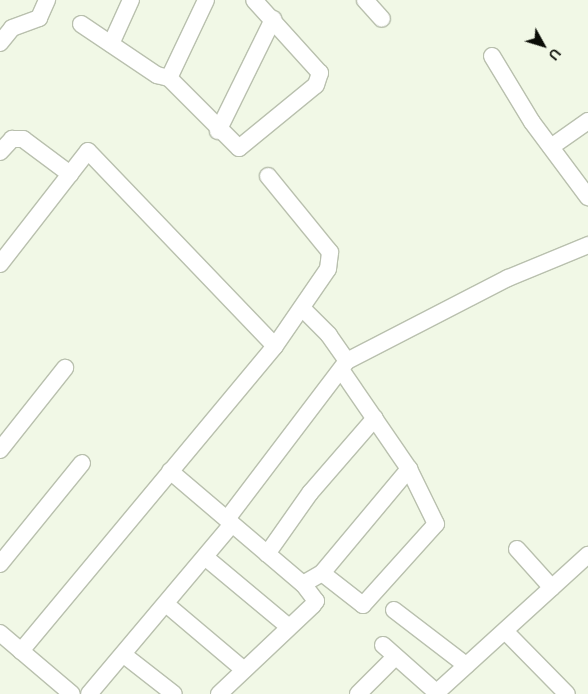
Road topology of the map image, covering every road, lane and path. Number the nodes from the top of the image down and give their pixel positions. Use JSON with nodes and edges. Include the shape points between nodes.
{"nodes":[{"id":1,"x":48,"y":0,"type":"edge"},
{"id":2,"x":131,"y":0,"type":"edge"},
{"id":3,"x":206,"y":0,"type":"edge"},
{"id":4,"x":254,"y":0,"type":"edge"},
{"id":5,"x":365,"y":0,"type":"edge"},
{"id":6,"x":274,"y":19,"type":"junction"},
{"id":7,"x":382,"y":20,"type":"dead end"},
{"id":8,"x":81,"y":24,"type":"dead end"},
{"id":9,"x":0,"y":43,"type":"edge"},
{"id":10,"x":111,"y":44,"type":"junction"},
{"id":11,"x":492,"y":56,"type":"dead end"},
{"id":12,"x":169,"y":78,"type":"junction"},
{"id":13,"x":588,"y":121,"type":"edge"},
{"id":14,"x":218,"y":131,"type":"junction"},
{"id":15,"x":550,"y":147,"type":"junction"},
{"id":16,"x":0,"y":152,"type":"edge"},
{"id":17,"x":70,"y":174,"type":"junction"},
{"id":18,"x":268,"y":176,"type":"dead end"},
{"id":19,"x":588,"y":197,"type":"edge"},
{"id":20,"x":588,"y":245,"type":"edge"},
{"id":21,"x":0,"y":264,"type":"edge"},
{"id":22,"x":302,"y":308,"type":"junction"},
{"id":23,"x":275,"y":346,"type":"junction"},
{"id":24,"x":344,"y":366,"type":"junction"},
{"id":25,"x":65,"y":368,"type":"dead end"},
{"id":26,"x":376,"y":418,"type":"junction"},
{"id":27,"x":0,"y":450,"type":"edge"},
{"id":28,"x":82,"y":463,"type":"dead end"},
{"id":29,"x":408,"y":469,"type":"junction"},
{"id":30,"x":170,"y":471,"type":"junction"},
{"id":31,"x":230,"y":521,"type":"junction"},
{"id":32,"x":517,"y":549,"type":"dead end"},
{"id":33,"x":267,"y":554,"type":"junction"},
{"id":34,"x":588,"y":555,"type":"edge"},
{"id":35,"x":205,"y":557,"type":"junction"},
{"id":36,"x":0,"y":564,"type":"edge"},
{"id":37,"x":322,"y":573,"type":"junction"},
{"id":38,"x":303,"y":584,"type":"junction"},
{"id":39,"x":552,"y":588,"type":"junction"},
{"id":40,"x":166,"y":604,"type":"junction"},
{"id":41,"x":394,"y":610,"type":"dead end"},
{"id":42,"x":288,"y":627,"type":"junction"},
{"id":43,"x":505,"y":631,"type":"junction"},
{"id":44,"x":0,"y":633,"type":"edge"},
{"id":45,"x":383,"y":645,"type":"dead end"},
{"id":46,"x":21,"y":651,"type":"junction"},
{"id":47,"x":124,"y":655,"type":"junction"},
{"id":48,"x":395,"y":657,"type":"junction"},
{"id":49,"x":466,"y":665,"type":"junction"},
{"id":50,"x":244,"y":670,"type":"junction"},
{"id":51,"x":436,"y":693,"type":"edge"},
{"id":52,"x":72,"y":694,"type":"edge"},
{"id":53,"x":89,"y":694,"type":"edge"},
{"id":54,"x":174,"y":694,"type":"edge"},
{"id":55,"x":218,"y":694,"type":"edge"},
{"id":56,"x":358,"y":694,"type":"edge"},
{"id":57,"x":567,"y":694,"type":"edge"}],
"edges":[{"from":1,"to":9,"type":"street","via":[[39,18],[12,28]]},
{"from":2,"to":10,"type":"street"},
{"from":3,"to":12,"type":"street"},
{"from":4,"to":6,"type":"street"},
{"from":5,"to":7,"type":"street"},
{"from":6,"to":14,"type":"street"},
{"from":6,"to":14,"type":"street","via":[[320,73],[320,80],[239,148]]},
{"from":8,"to":10,"type":"street"},
{"from":10,"to":12,"type":"street","via":[[157,76]]},
{"from":11,"to":15,"type":"street"},
{"from":12,"to":14,"type":"street"},
{"from":13,"to":15,"type":"street"},
{"from":15,"to":19,"type":"street"},
{"from":16,"to":17,"type":"street","via":[[12,139],[23,139]]},
{"from":17,"to":21,"type":"street"},
{"from":17,"to":23,"type":"street","via":[[88,151]]},
{"from":18,"to":22,"type":"street","via":[[330,252],[328,269]]},
{"from":20,"to":24,"type":"street","via":[[508,278]]},
{"from":22,"to":23,"type":"street"},
{"from":22,"to":24,"type":"street","via":[[329,335]]},
{"from":23,"to":30,"type":"street"},
{"from":24,"to":26,"type":"street"},
{"from":24,"to":31,"type":"street"},
{"from":25,"to":27,"type":"street"},
{"from":26,"to":29,"type":"street"},
{"from":26,"to":33,"type":"street","via":[[310,493]]},
{"from":28,"to":36,"type":"street"},
{"from":29,"to":37,"type":"street"},
{"from":29,"to":37,"type":"street","via":[[436,524],[363,605]]},
{"from":30,"to":31,"type":"street"},
{"from":30,"to":46,"type":"street"},
{"from":31,"to":33,"type":"street"},
{"from":31,"to":35,"type":"street"},
{"from":32,"to":39,"type":"street"},
{"from":33,"to":38,"type":"street"},
{"from":34,"to":39,"type":"street"},
{"from":35,"to":40,"type":"street"},
{"from":35,"to":42,"type":"street"},
{"from":37,"to":38,"type":"street"},
{"from":38,"to":42,"type":"street","via":[[316,601]]},
{"from":39,"to":43,"type":"street"},
{"from":40,"to":47,"type":"street"},
{"from":40,"to":50,"type":"street"},
{"from":41,"to":49,"type":"street"},
{"from":42,"to":50,"type":"street"},
{"from":43,"to":49,"type":"street"},
{"from":43,"to":57,"type":"street"},
{"from":44,"to":46,"type":"street"},
{"from":45,"to":48,"type":"street"},
{"from":46,"to":52,"type":"street"},
{"from":47,"to":53,"type":"street"},
{"from":47,"to":54,"type":"street"},
{"from":48,"to":51,"type":"street"},
{"from":48,"to":56,"type":"street"},
{"from":49,"to":51,"type":"street"},
{"from":50,"to":55,"type":"street"}]}
